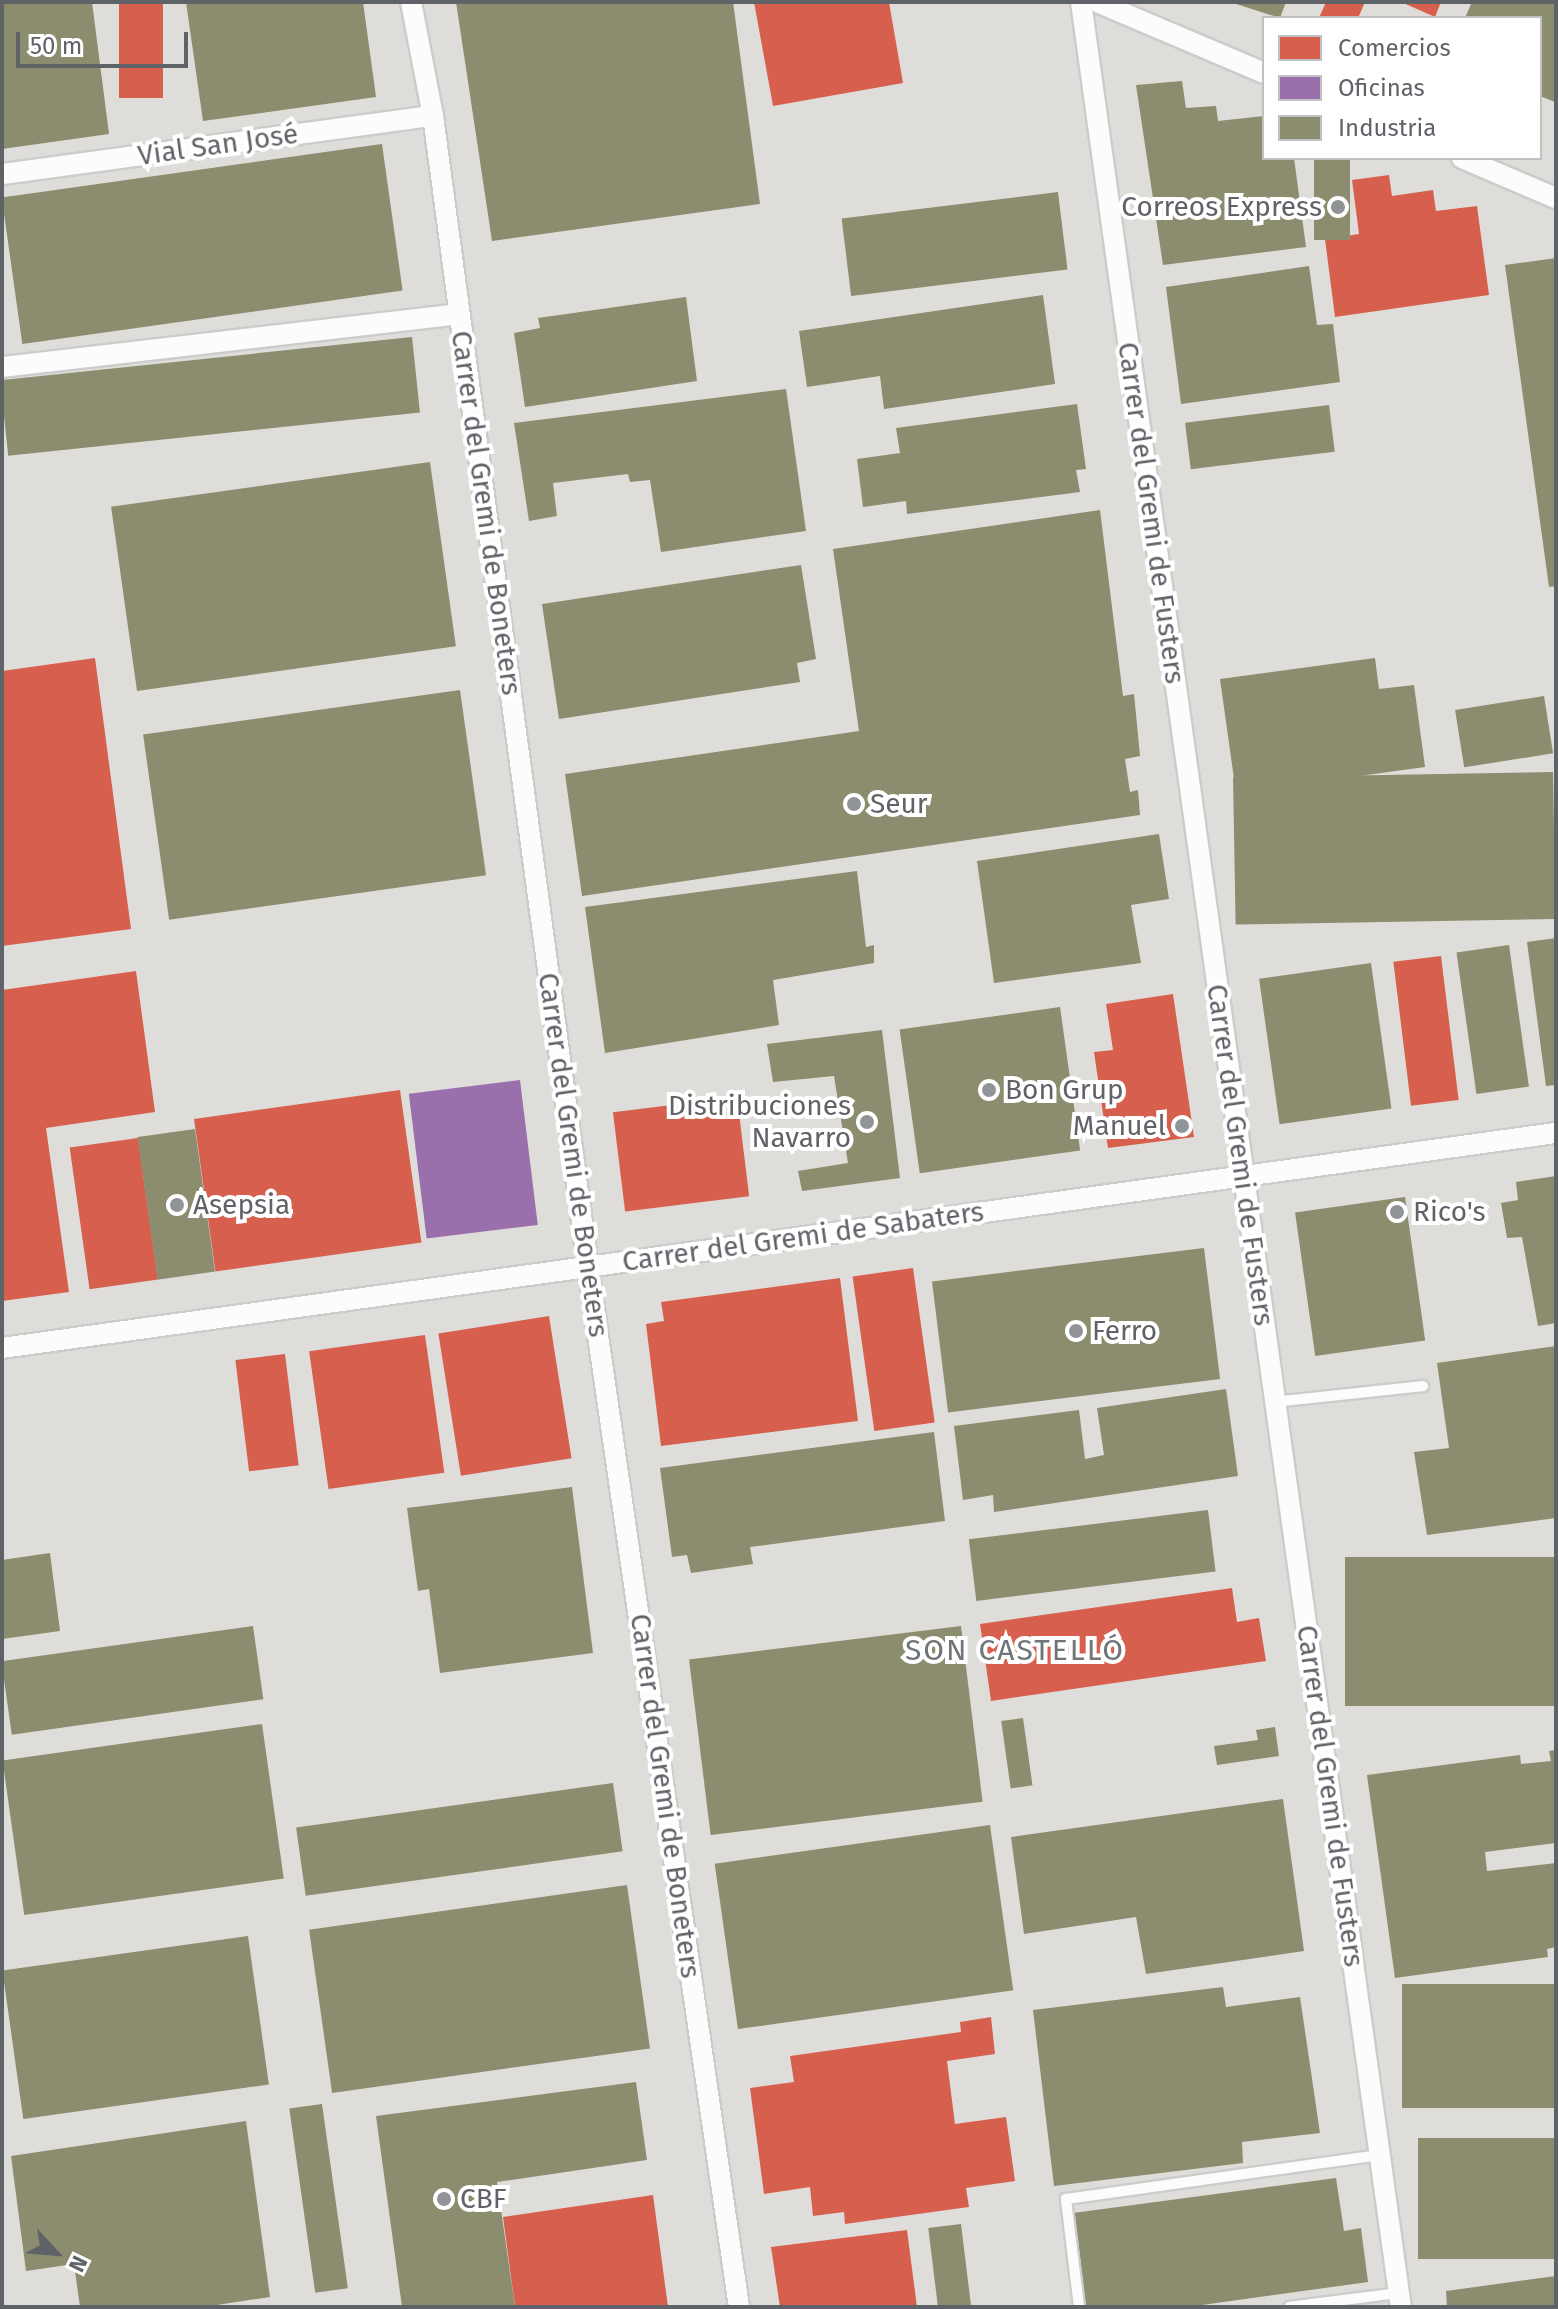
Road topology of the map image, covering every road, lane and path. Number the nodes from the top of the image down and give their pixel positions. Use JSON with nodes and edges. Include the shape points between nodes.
{"nodes":[{"id":1,"x":411,"y":2,"type":"edge"},
{"id":2,"x":1081,"y":2,"type":"edge"},
{"id":3,"x":1097,"y":2,"type":"edge"},
{"id":4,"x":1262,"y":72,"type":"edge"},
{"id":5,"x":433,"y":116,"type":"junction"},
{"id":6,"x":1467,"y":160,"type":"edge"},
{"id":7,"x":2,"y":174,"type":"edge"},
{"id":8,"x":1556,"y":198,"type":"edge"},
{"id":9,"x":459,"y":314,"type":"junction"},
{"id":10,"x":2,"y":367,"type":"edge"},
{"id":11,"x":1556,"y":1133,"type":"edge"},
{"id":12,"x":1243,"y":1176,"type":"junction"},
{"id":13,"x":588,"y":1267,"type":"junction"},
{"id":14,"x":2,"y":1348,"type":"edge"},
{"id":15,"x":1423,"y":1386,"type":"dead end"},
{"id":16,"x":1274,"y":1402,"type":"junction"},
{"id":17,"x":1380,"y":2155,"type":"junction"},
{"id":18,"x":1400,"y":2300,"type":"edge"},
{"id":19,"x":739,"y":2307,"type":"edge"},
{"id":20,"x":1079,"y":2307,"type":"edge"},
{"id":21,"x":1289,"y":2307,"type":"edge"}],
"edges":[{"from":1,"to":5,"type":"street","name":"Carrer del Gremi de Boneters"},
{"from":2,"to":12,"type":"street","name":"Carrer del Gremi de Fusters"},
{"from":3,"to":4,"type":"street"},
{"from":5,"to":7,"type":"street","name":"Vial San José"},
{"from":5,"to":9,"type":"street","name":"Carrer del Gremi de Boneters"},
{"from":6,"to":8,"type":"street"},
{"from":9,"to":10,"type":"street"},
{"from":9,"to":13,"type":"street","name":"Carrer del Gremi de Boneters"},
{"from":11,"to":12,"type":"street","name":"Carrer del Gremi de Sabaters"},
{"from":12,"to":13,"type":"street","name":"Carrer del Gremi de Sabaters"},
{"from":12,"to":16,"type":"street","name":"Carrer del Gremi de Fusters"},
{"from":13,"to":14,"type":"street","name":"Carrer del Gremi de Sabaters"},
{"from":13,"to":19,"type":"street","name":"Carrer del Gremi de Boneters"},
{"from":15,"to":16,"type":"lane"},
{"from":16,"to":17,"type":"street","name":"Carrer del Gremi de Fusters"},
{"from":17,"to":18,"type":"street","name":"Carrer del Gremi de Fusters"},
{"from":17,"to":20,"type":"lane","via":[[1066,2199]]},
{"from":18,"to":21,"type":"lane"}]}
